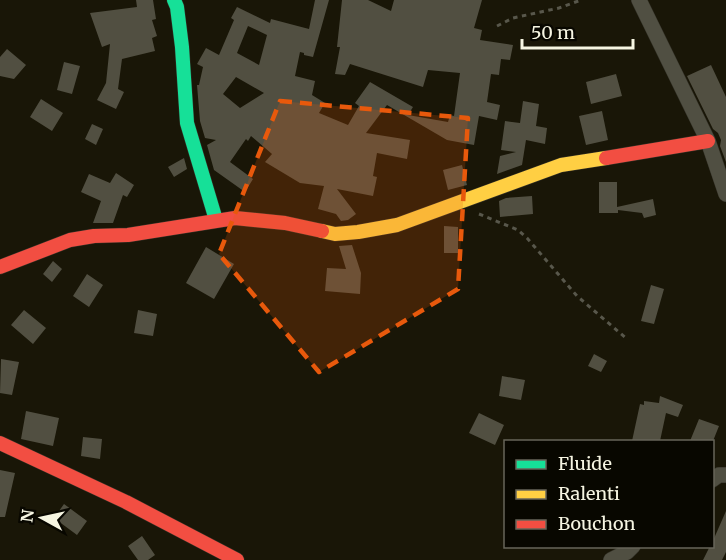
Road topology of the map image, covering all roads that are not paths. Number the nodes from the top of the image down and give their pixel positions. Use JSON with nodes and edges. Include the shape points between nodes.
{"nodes":[{"id":1,"x":174,"y":0,"type":"edge"},
{"id":2,"x":639,"y":0,"type":"edge"},
{"id":3,"x":708,"y":141,"type":"junction"},
{"id":4,"x":726,"y":194,"type":"edge"},
{"id":5,"x":216,"y":220,"type":"junction"},
{"id":6,"x":0,"y":267,"type":"edge"},
{"id":7,"x":0,"y":443,"type":"edge"},
{"id":8,"x":631,"y":548,"type":"edge"},
{"id":9,"x":237,"y":560,"type":"edge"},
{"id":10,"x":610,"y":560,"type":"edge"}],
"edges":[{"from":1,"to":5,"type":"street","via":[[181,37],[187,123]]},
{"from":2,"to":3,"type":"street"},
{"from":3,"to":4,"type":"street"},
{"from":3,"to":5,"type":"street","via":[[561,165],[397,225],[358,232],[335,234],[285,223]]},
{"from":5,"to":6,"type":"street","via":[[70,240]]},
{"from":7,"to":9,"type":"street"},
{"from":8,"to":10,"type":"street"}]}
